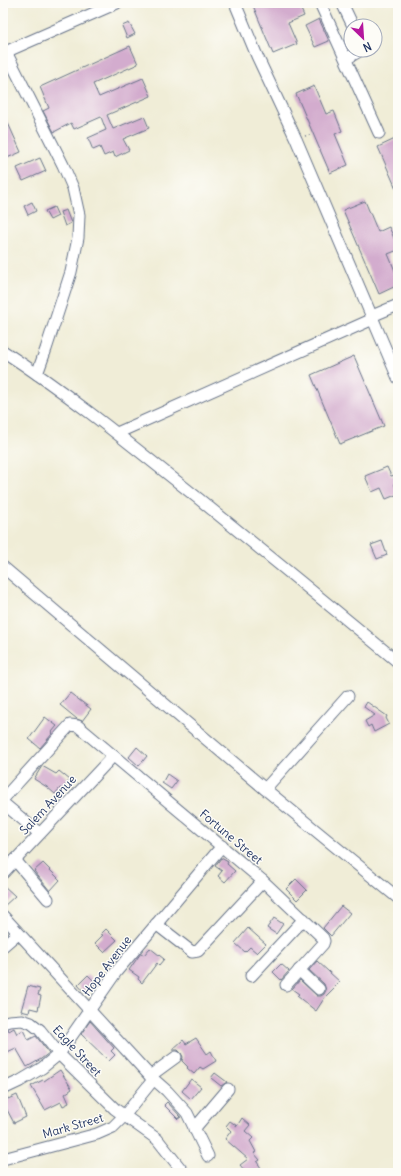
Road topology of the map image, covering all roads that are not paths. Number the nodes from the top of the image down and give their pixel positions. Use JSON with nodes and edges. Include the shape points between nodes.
{"nodes":[{"id":1,"x":117,"y":3,"type":"edge"},
{"id":2,"x":235,"y":3,"type":"edge"},
{"id":3,"x":320,"y":3,"type":"edge"},
{"id":4,"x":342,"y":3,"type":"edge"},
{"id":5,"x":349,"y":18,"type":"edge"},
{"id":6,"x":5,"y":52,"type":"edge"},
{"id":7,"x":346,"y":59,"type":"joint"},
{"id":8,"x":379,"y":133,"type":"dead end"},
{"id":9,"x":398,"y":305,"type":"edge"},
{"id":10,"x":372,"y":318,"type":"junction"},
{"id":11,"x":3,"y":351,"type":"edge"},
{"id":12,"x":37,"y":374,"type":"junction"},
{"id":13,"x":398,"y":378,"type":"edge"},
{"id":14,"x":117,"y":433,"type":"junction"},
{"id":15,"x":3,"y":567,"type":"edge"},
{"id":16,"x":398,"y":662,"type":"edge"},
{"id":17,"x":348,"y":696,"type":"dead end"},
{"id":18,"x":113,"y":756,"type":"junction"},
{"id":19,"x":265,"y":789,"type":"junction"},
{"id":20,"x":3,"y":798,"type":"edge"},
{"id":21,"x":3,"y":803,"type":"edge"},
{"id":22,"x":39,"y":833,"type":"junction"},
{"id":23,"x":222,"y":846,"type":"junction"},
{"id":24,"x":15,"y":860,"type":"junction"},
{"id":25,"x":3,"y":873,"type":"edge"},
{"id":26,"x":263,"y":881,"type":"junction"},
{"id":27,"x":398,"y":898,"type":"edge"},
{"id":28,"x":48,"y":899,"type":"dead end"},
{"id":29,"x":3,"y":916,"type":"edge"},
{"id":30,"x":304,"y":920,"type":"junction"},
{"id":31,"x":156,"y":924,"type":"junction"},
{"id":32,"x":18,"y":933,"type":"junction"},
{"id":33,"x":3,"y":946,"type":"edge"},
{"id":34,"x":299,"y":970,"type":"junction"},
{"id":35,"x":251,"y":976,"type":"dead end"},
{"id":36,"x":286,"y":985,"type":"dead end"},
{"id":37,"x":320,"y":989,"type":"dead end"},
{"id":38,"x":89,"y":1011,"type":"junction"},
{"id":39,"x":3,"y":1023,"type":"edge"},
{"id":40,"x":59,"y":1054,"type":"junction"},
{"id":41,"x":176,"y":1057,"type":"dead end"},
{"id":42,"x":152,"y":1078,"type":"junction"},
{"id":43,"x":228,"y":1088,"type":"dead end"},
{"id":44,"x":3,"y":1089,"type":"edge"},
{"id":45,"x":124,"y":1116,"type":"junction"},
{"id":46,"x":194,"y":1129,"type":"junction"},
{"id":47,"x":208,"y":1156,"type":"dead end"},
{"id":48,"x":3,"y":1159,"type":"edge"},
{"id":49,"x":178,"y":1172,"type":"edge"}],
"edges":[{"from":1,"to":6,"type":"street"},
{"from":2,"to":10,"type":"street"},
{"from":3,"to":7,"type":"street"},
{"from":4,"to":5,"type":"street"},
{"from":6,"to":12,"type":"street","via":[[63,165],[79,215],[78,238],[71,272]]},
{"from":7,"to":8,"type":"street"},
{"from":9,"to":10,"type":"street"},
{"from":10,"to":13,"type":"street"},
{"from":10,"to":14,"type":"street"},
{"from":11,"to":12,"type":"street"},
{"from":12,"to":14,"type":"street"},
{"from":14,"to":16,"type":"street"},
{"from":15,"to":19,"type":"street"},
{"from":17,"to":19,"type":"street"},
{"from":18,"to":20,"type":"street","name":"Fortune Street","via":[[78,726],[70,725]]},
{"from":18,"to":22,"type":"street","name":"Salem Avenue"},
{"from":18,"to":23,"type":"street","name":"Fortune Street"},
{"from":19,"to":27,"type":"street"},
{"from":21,"to":22,"type":"street"},
{"from":22,"to":24,"type":"street","name":"Salem Avenue"},
{"from":23,"to":26,"type":"street","name":"Fortune Street"},
{"from":23,"to":31,"type":"street","name":"Hope Avenue"},
{"from":24,"to":25,"type":"street","name":"Salem Avenue"},
{"from":24,"to":28,"type":"street"},
{"from":26,"to":30,"type":"street","name":"Fortune Street"},
{"from":26,"to":31,"type":"street","via":[[198,951],[192,952]]},
{"from":29,"to":32,"type":"street"},
{"from":30,"to":34,"type":"street","name":"Fortune Street","via":[[324,941]]},
{"from":30,"to":35,"type":"street"},
{"from":31,"to":38,"type":"street","name":"Hope Avenue","via":[[116,972]]},
{"from":32,"to":33,"type":"street"},
{"from":32,"to":38,"type":"street"},
{"from":34,"to":36,"type":"street","name":"Fortune Street"},
{"from":34,"to":37,"type":"street"},
{"from":38,"to":40,"type":"street","name":"Hope Avenue"},
{"from":38,"to":42,"type":"street"},
{"from":39,"to":40,"type":"street","name":"Eagle Street","via":[[22,1020],[31,1023]]},
{"from":40,"to":44,"type":"street","name":"Hope Avenue","via":[[42,1068]]},
{"from":40,"to":45,"type":"street","name":"Eagle Street"},
{"from":41,"to":42,"type":"street","name":"Mark Street"},
{"from":42,"to":45,"type":"street","name":"Mark Street"},
{"from":42,"to":46,"type":"street","via":[[178,1102],[187,1113]]},
{"from":43,"to":46,"type":"street"},
{"from":45,"to":48,"type":"street","name":"Mark Street","via":[[113,1127],[97,1134]]},
{"from":45,"to":49,"type":"street","name":"Eagle Street","via":[[157,1139],[166,1149]]},
{"from":46,"to":47,"type":"street"}]}
